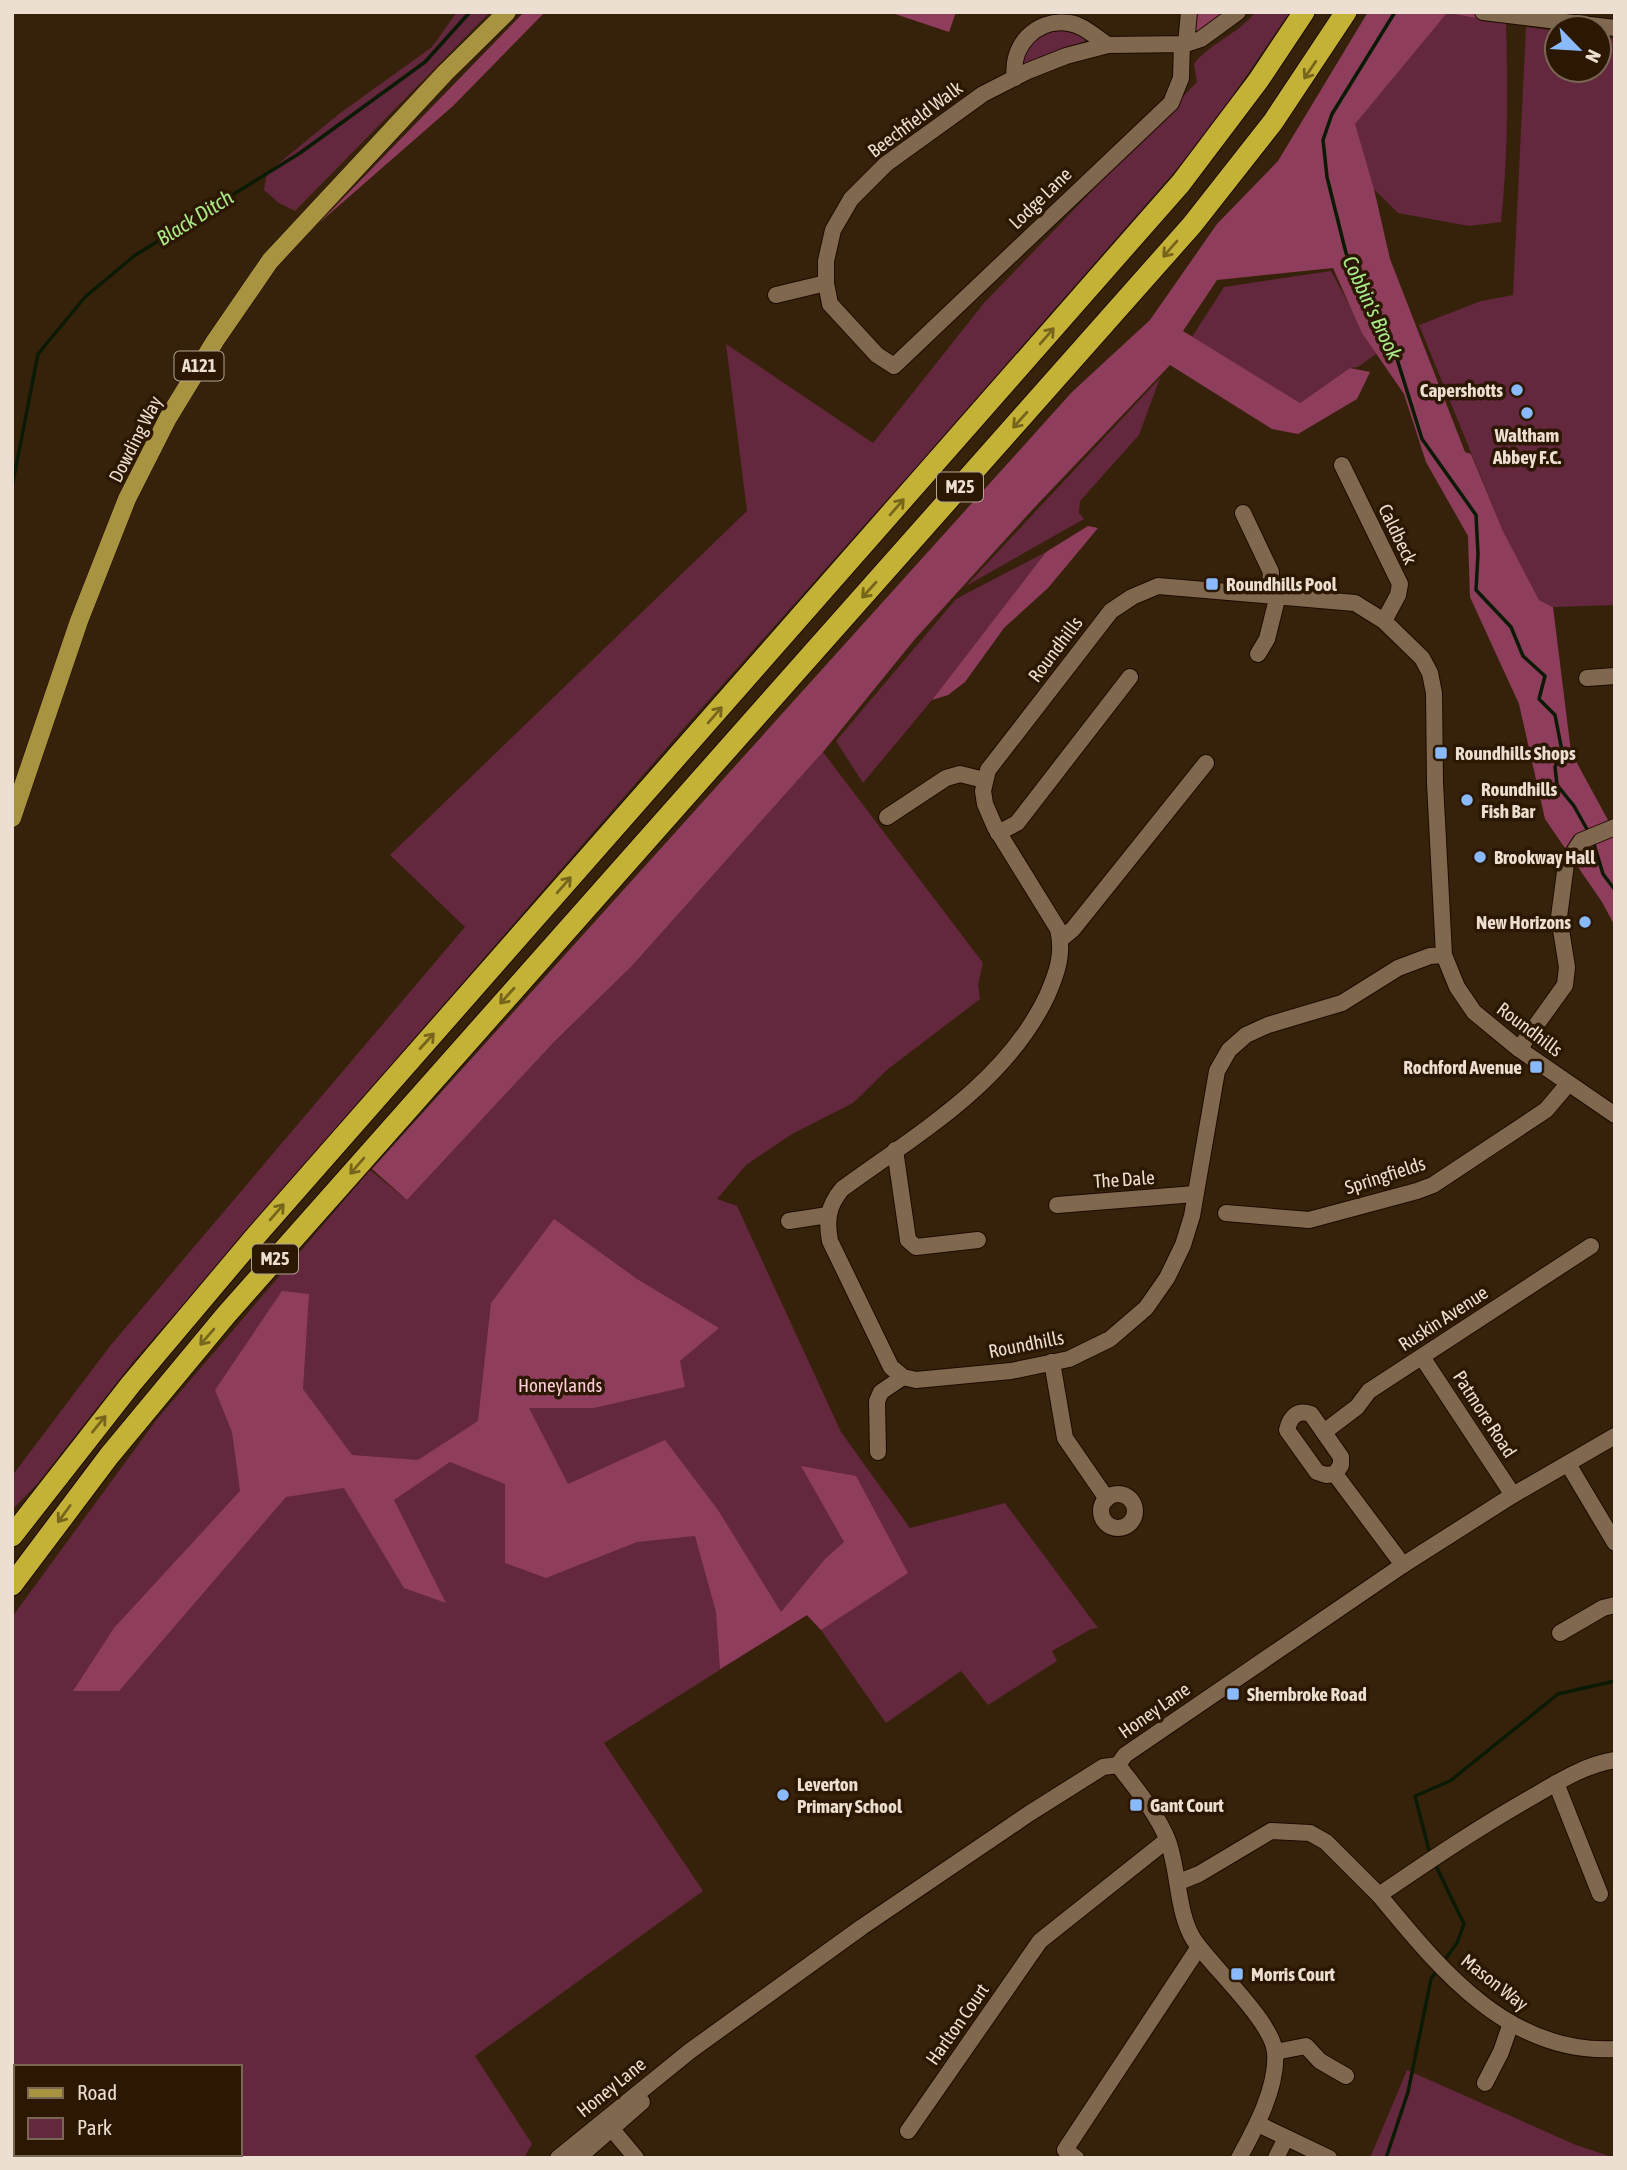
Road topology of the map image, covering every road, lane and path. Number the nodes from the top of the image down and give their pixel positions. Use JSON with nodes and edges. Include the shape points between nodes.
{"nodes":[{"id":1,"x":507,"y":12,"type":"edge"},
{"id":2,"x":1189,"y":12,"type":"edge"},
{"id":3,"x":1238,"y":12,"type":"edge"},
{"id":4,"x":1304,"y":12,"type":"edge"},
{"id":5,"x":1346,"y":12,"type":"edge"},
{"id":6,"x":1483,"y":12,"type":"edge"},
{"id":7,"x":1615,"y":28,"type":"edge"},
{"id":8,"x":1190,"y":42,"type":"junction"},
{"id":9,"x":1108,"y":44,"type":"junction"},
{"id":10,"x":1015,"y":78,"type":"junction"},
{"id":11,"x":826,"y":283,"type":"junction"},
{"id":12,"x":776,"y":295,"type":"dead end"},
{"id":13,"x":894,"y":366,"type":"joint"},
{"id":14,"x":1342,"y":465,"type":"dead end"},
{"id":15,"x":1243,"y":513,"type":"dead end"},
{"id":16,"x":1273,"y":595,"type":"junction"},
{"id":17,"x":1384,"y":621,"type":"junction"},
{"id":18,"x":1258,"y":653,"type":"dead end"},
{"id":19,"x":1615,"y":676,"type":"edge"},
{"id":20,"x":1130,"y":677,"type":"dead end"},
{"id":21,"x":1587,"y":678,"type":"dead end"},
{"id":22,"x":1206,"y":762,"type":"dead end"},
{"id":23,"x":984,"y":780,"type":"junction"},
{"id":24,"x":887,"y":817,"type":"dead end"},
{"id":25,"x":12,"y":818,"type":"edge"},
{"id":26,"x":1609,"y":830,"type":"edge"},
{"id":27,"x":998,"y":833,"type":"junction"},
{"id":28,"x":1060,"y":939,"type":"junction"},
{"id":29,"x":1444,"y":955,"type":"junction"},
{"id":30,"x":1519,"y":1049,"type":"junction"},
{"id":31,"x":1568,"y":1084,"type":"junction"},
{"id":32,"x":1615,"y":1115,"type":"edge"},
{"id":33,"x":895,"y":1150,"type":"junction"},
{"id":34,"x":1195,"y":1194,"type":"junction"},
{"id":35,"x":1057,"y":1205,"type":"dead end"},
{"id":36,"x":1226,"y":1213,"type":"dead end"},
{"id":37,"x":828,"y":1215,"type":"junction"},
{"id":38,"x":789,"y":1221,"type":"dead end"},
{"id":39,"x":978,"y":1240,"type":"dead end"},
{"id":40,"x":1591,"y":1246,"type":"dead end"},
{"id":41,"x":1422,"y":1357,"type":"junction"},
{"id":42,"x":1052,"y":1362,"type":"junction"},
{"id":43,"x":903,"y":1377,"type":"junction"},
{"id":44,"x":1324,"y":1432,"type":"junction"},
{"id":45,"x":1615,"y":1436,"type":"edge"},
{"id":46,"x":878,"y":1452,"type":"dead end"},
{"id":47,"x":1568,"y":1464,"type":"junction"},
{"id":48,"x":1335,"y":1474,"type":"junction"},
{"id":49,"x":1513,"y":1495,"type":"junction"},
{"id":50,"x":1107,"y":1499,"type":"dead end"},
{"id":51,"x":12,"y":1536,"type":"edge"},
{"id":52,"x":1615,"y":1544,"type":"edge"},
{"id":53,"x":1403,"y":1565,"type":"junction"},
{"id":54,"x":12,"y":1585,"type":"edge"},
{"id":55,"x":1615,"y":1605,"type":"edge"},
{"id":56,"x":1560,"y":1633,"type":"dead end"},
{"id":57,"x":1615,"y":1760,"type":"edge"},
{"id":58,"x":1118,"y":1765,"type":"junction"},
{"id":59,"x":1556,"y":1783,"type":"junction"},
{"id":60,"x":1167,"y":1840,"type":"junction"},
{"id":61,"x":1179,"y":1882,"type":"junction"},
{"id":62,"x":1600,"y":1894,"type":"dead end"},
{"id":63,"x":1379,"y":1895,"type":"junction"},
{"id":64,"x":1199,"y":1947,"type":"junction"},
{"id":65,"x":1511,"y":2023,"type":"junction"},
{"id":66,"x":1614,"y":2050,"type":"edge"},
{"id":67,"x":1275,"y":2052,"type":"junction"},
{"id":68,"x":1346,"y":2076,"type":"dead end"},
{"id":69,"x":1485,"y":2083,"type":"dead end"},
{"id":70,"x":608,"y":2123,"type":"junction"},
{"id":71,"x":1258,"y":2124,"type":"junction"},
{"id":72,"x":908,"y":2131,"type":"dead end"},
{"id":73,"x":1286,"y":2138,"type":"junction"},
{"id":74,"x":1067,"y":2155,"type":"edge"},
{"id":75,"x":558,"y":2158,"type":"edge"},
{"id":76,"x":578,"y":2158,"type":"edge"},
{"id":77,"x":636,"y":2158,"type":"edge"},
{"id":78,"x":1239,"y":2158,"type":"edge"},
{"id":79,"x":1276,"y":2158,"type":"edge"},
{"id":80,"x":1329,"y":2158,"type":"edge"}],
"edges":[{"from":1,"to":25,"type":"main road","name":"Dowding Way","number":"A121","via":[[270,261],[215,341],[168,418],[122,511]]},
{"from":2,"to":8,"type":"street","via":[[1185,36]]},
{"from":3,"to":8,"type":"street"},
{"from":51,"to":4,"type":"highway","number":"M25","one_way":true,"via":[[106,1414],[254,1238],[1164,202],[1221,132]]},
{"from":5,"to":54,"type":"highway","number":"M25","one_way":true,"via":[[1279,113],[1192,225],[250,1287],[117,1446]]},
{"from":6,"to":7,"type":"street"},
{"from":8,"to":9,"type":"street","name":"Beechfield Walk"},
{"from":8,"to":13,"type":"street","name":"Lodge Lane","via":[[1171,103]]},
{"from":9,"to":10,"type":"street","name":"Beechfield Walk"},
{"from":9,"to":10,"type":"street","via":[[1077,25],[1050,23],[1023,40],[1013,63]]},
{"from":10,"to":11,"type":"street","name":"Beechfield Walk","via":[[983,94],[886,164],[851,199],[832,230]]},
{"from":11,"to":12,"type":"street"},
{"from":11,"to":13,"type":"street","name":"Beechfield Walk","via":[[830,304],[877,355]]},
{"from":14,"to":17,"type":"street","name":"Caldbeck","via":[[1400,584]]},
{"from":15,"to":16,"type":"street","via":[[1271,572]]},
{"from":16,"to":17,"type":"street","name":"Roundhills","via":[[1355,603]]},
{"from":16,"to":18,"type":"street","via":[[1267,639]]},
{"from":16,"to":23,"type":"street","name":"Roundhills","via":[[1158,586],[1132,597],[1111,611],[1094,631]]},
{"from":17,"to":29,"type":"street","name":"Roundhills","via":[[1422,658],[1434,693]]},
{"from":19,"to":21,"type":"street"},
{"from":20,"to":27,"type":"street","via":[[1017,823]]},
{"from":22,"to":28,"type":"street","via":[[1073,929]]},
{"from":23,"to":24,"type":"street","via":[[960,774],[946,778]]},
{"from":23,"to":27,"type":"street","via":[[985,804]]},
{"from":26,"to":30,"type":"street","via":[[1581,841],[1566,864],[1559,917],[1567,967],[1565,985]]},
{"from":27,"to":28,"type":"street"},
{"from":28,"to":33,"type":"street","via":[[1058,972],[1013,1051],[955,1107]]},
{"from":29,"to":30,"type":"street","name":"Roundhills","via":[[1457,988],[1474,1012]]},
{"from":29,"to":34,"type":"street","name":"Roundhills","via":[[1398,968],[1342,1003],[1268,1025],[1229,1050],[1217,1072]]},
{"from":30,"to":31,"type":"street","name":"Roundhills"},
{"from":31,"to":32,"type":"street","name":"Roundhills"},
{"from":31,"to":36,"type":"street","name":"Springfields","via":[[1546,1110],[1418,1191],[1309,1220]]},
{"from":33,"to":37,"type":"street","via":[[842,1189],[831,1202]]},
{"from":33,"to":39,"type":"street","via":[[908,1240],[916,1247]]},
{"from":34,"to":35,"type":"street","name":"The Dale"},
{"from":34,"to":42,"type":"street","name":"Roundhills","via":[[1183,1245],[1146,1308],[1110,1339]]},
{"from":37,"to":38,"type":"street"},
{"from":37,"to":43,"type":"street","via":[[830,1241],[891,1367]]},
{"from":40,"to":41,"type":"street","name":"Ruskin Avenue"},
{"from":41,"to":44,"type":"street","name":"Ruskin Avenue","via":[[1369,1391],[1357,1407]]},
{"from":41,"to":49,"type":"street","name":"Patmore Road"},
{"from":42,"to":43,"type":"street","name":"Roundhills","via":[[988,1373],[916,1380]]},
{"from":42,"to":50,"type":"street","via":[[1065,1438]]},
{"from":43,"to":46,"type":"street","via":[[881,1392],[877,1401]]},
{"from":44,"to":48,"type":"street","via":[[1341,1457]]},
{"from":44,"to":48,"type":"street","via":[[1311,1414],[1303,1411],[1295,1413],[1287,1430],[1317,1472]]},
{"from":45,"to":47,"type":"street","name":"Honey Lane"},
{"from":47,"to":49,"type":"street","name":"Honey Lane"},
{"from":47,"to":52,"type":"street"},
{"from":48,"to":53,"type":"street"},
{"from":49,"to":53,"type":"street","name":"Honey Lane"},
{"from":53,"to":58,"type":"street","name":"Honey Lane","via":[[1125,1755]]},
{"from":55,"to":56,"type":"street"},
{"from":57,"to":59,"type":"street"},
{"from":58,"to":60,"type":"street","via":[[1144,1798]]},
{"from":58,"to":70,"type":"street","name":"Honey Lane","via":[[1103,1767],[930,1879],[690,2051],[689,2062]]},
{"from":59,"to":62,"type":"street"},
{"from":59,"to":63,"type":"street","via":[[1469,1833]]},
{"from":60,"to":61,"type":"street"},
{"from":60,"to":72,"type":"street","name":"Harlton Court","via":[[1040,1941]]},
{"from":61,"to":63,"type":"street","name":"Mason Way","via":[[1271,1831],[1310,1833],[1326,1842]]},
{"from":61,"to":64,"type":"street","via":[[1183,1914]]},
{"from":63,"to":65,"type":"street","name":"Mason Way","via":[[1458,1984]]},
{"from":64,"to":67,"type":"street","via":[[1262,2023]]},
{"from":64,"to":74,"type":"street"},
{"from":65,"to":66,"type":"street","name":"Mason Way","via":[[1565,2046]]},
{"from":65,"to":69,"type":"street"},
{"from":67,"to":68,"type":"street","via":[[1306,2046],[1320,2062]]},
{"from":67,"to":71,"type":"street"},
{"from":70,"to":75,"type":"street","name":"Honey Lane"},
{"from":70,"to":76,"type":"street","name":"Honey Lane"},
{"from":70,"to":77,"type":"street"},
{"from":71,"to":73,"type":"street"},
{"from":71,"to":78,"type":"street"},
{"from":73,"to":79,"type":"street"},
{"from":73,"to":80,"type":"street"}]}
